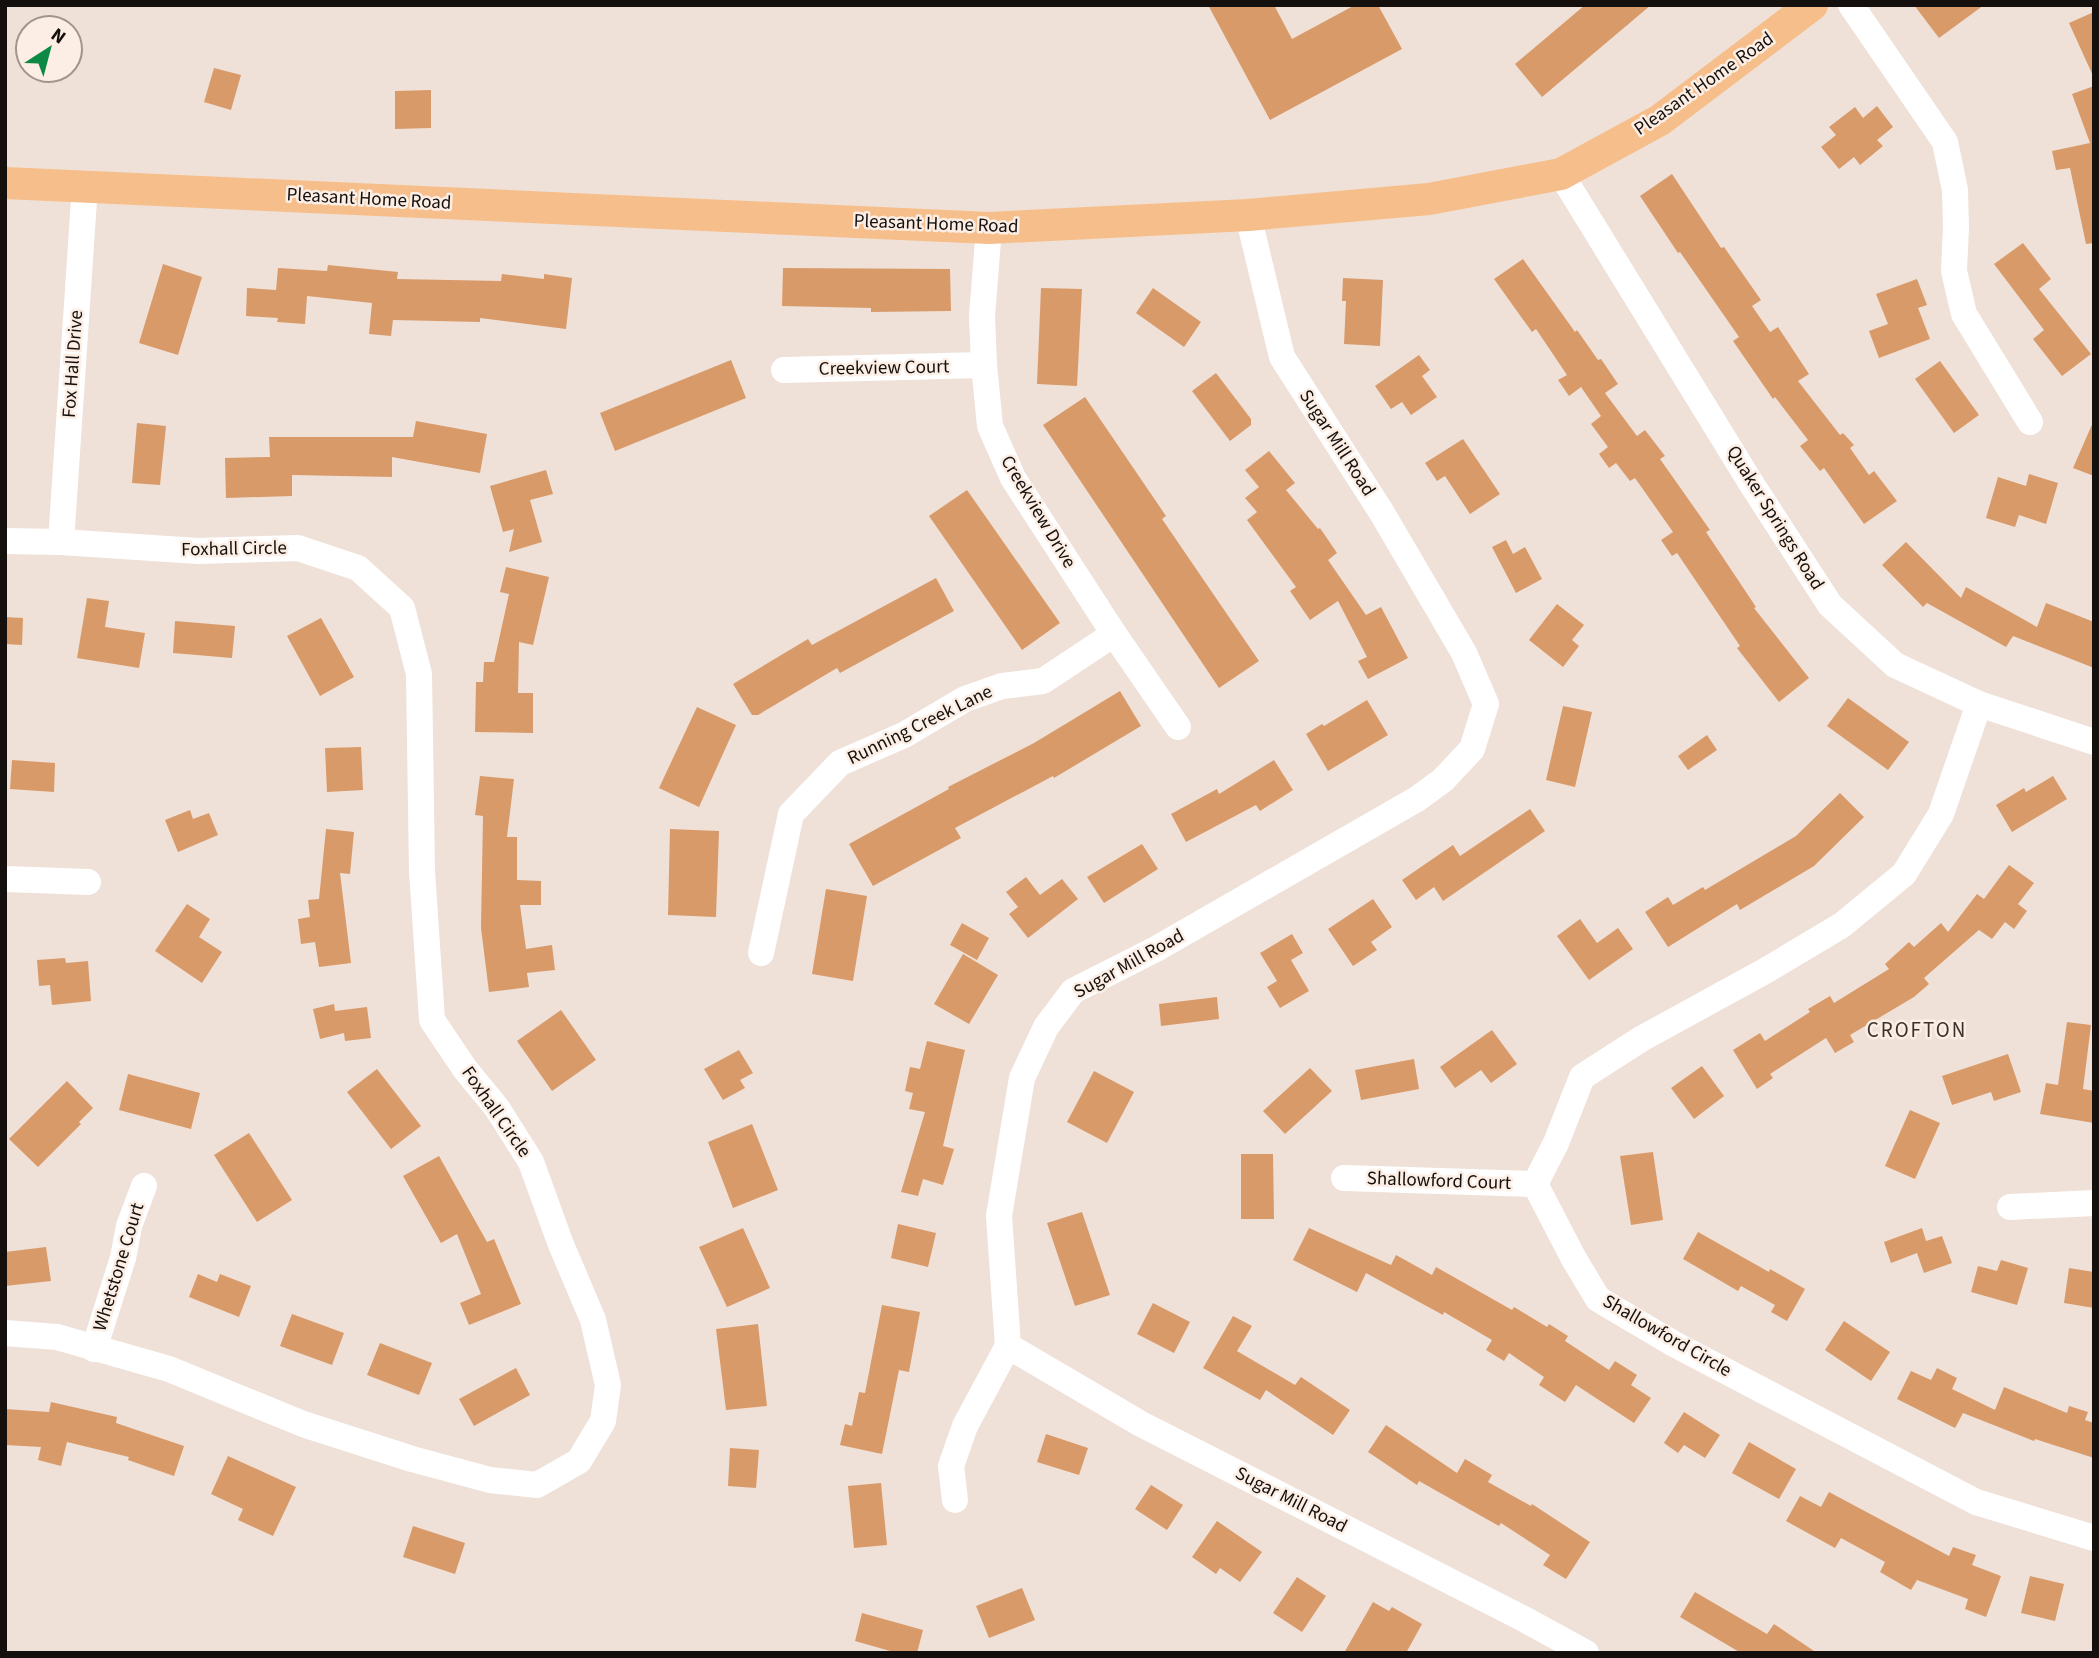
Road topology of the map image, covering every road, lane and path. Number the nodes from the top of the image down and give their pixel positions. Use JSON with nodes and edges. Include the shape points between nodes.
{"nodes":[{"id":1,"x":1812,"y":5,"type":"edge"},
{"id":2,"x":1851,"y":5,"type":"edge"},
{"id":3,"x":1561,"y":174,"type":"junction"},
{"id":4,"x":5,"y":183,"type":"edge"},
{"id":5,"x":85,"y":185,"type":"junction"},
{"id":6,"x":1248,"y":215,"type":"junction"},
{"id":7,"x":989,"y":228,"type":"junction"},
{"id":8,"x":984,"y":365,"type":"junction"},
{"id":9,"x":784,"y":370,"type":"dead end"},
{"id":10,"x":2030,"y":422,"type":"dead end"},
{"id":11,"x":5,"y":541,"type":"edge"},
{"id":12,"x":61,"y":542,"type":"junction"},
{"id":13,"x":1114,"y":634,"type":"junction"},
{"id":14,"x":1979,"y":704,"type":"junction"},
{"id":15,"x":1178,"y":727,"type":"dead end"},
{"id":16,"x":2094,"y":742,"type":"edge"},
{"id":17,"x":5,"y":879,"type":"edge"},
{"id":18,"x":88,"y":882,"type":"dead end"},
{"id":19,"x":761,"y":953,"type":"dead end"},
{"id":20,"x":1344,"y":1178,"type":"dead end"},
{"id":21,"x":1535,"y":1184,"type":"junction"},
{"id":22,"x":144,"y":1186,"type":"dead end"},
{"id":23,"x":2094,"y":1203,"type":"edge"},
{"id":24,"x":2010,"y":1208,"type":"dead end"},
{"id":25,"x":5,"y":1334,"type":"edge"},
{"id":26,"x":1007,"y":1346,"type":"junction"},
{"id":27,"x":94,"y":1349,"type":"junction"},
{"id":28,"x":955,"y":1500,"type":"dead end"},
{"id":29,"x":2094,"y":1538,"type":"edge"},
{"id":30,"x":1586,"y":1653,"type":"edge"}],
"edges":[{"from":1,"to":3,"type":"main road","name":"Pleasant Home Road","via":[[1660,120]]},
{"from":2,"to":10,"type":"street","via":[[1945,142],[1955,190],[1954,271],[1964,314]]},
{"from":3,"to":6,"type":"main road","name":"Pleasant Home Road","via":[[1429,199]]},
{"from":3,"to":14,"type":"street","name":"Quaker Springs Road","via":[[1830,605],[1895,665]]},
{"from":4,"to":5,"type":"main road","name":"Pleasant Home Road"},
{"from":5,"to":7,"type":"main road","name":"Pleasant Home Road"},
{"from":5,"to":12,"type":"street","name":"Fox Hall Drive"},
{"from":6,"to":7,"type":"main road","name":"Pleasant Home Road"},
{"from":6,"to":26,"type":"street","name":"Sugar Mill Road","via":[[1282,357],[1382,513],[1464,653],[1486,704],[1472,749],[1443,780],[1156,949],[1073,991],[1046,1027],[1022,1078],[999,1216]]},
{"from":7,"to":8,"type":"street","name":"Creekview Drive","via":[[982,316]]},
{"from":8,"to":9,"type":"street","name":"Creekview Court"},
{"from":8,"to":13,"type":"street","name":"Creekview Drive","via":[[990,426],[1013,478]]},
{"from":11,"to":12,"type":"street","name":"Foxhall Circle"},
{"from":12,"to":27,"type":"street","name":"Foxhall Circle","via":[[198,551],[299,548],[358,568],[402,608],[419,674],[422,871],[432,1020],[531,1162],[593,1320],[608,1385],[603,1421],[579,1461],[537,1485],[490,1480],[412,1459],[303,1424],[169,1369]]},
{"from":13,"to":15,"type":"street","name":"Creekview Drive"},
{"from":13,"to":19,"type":"street","name":"Running Creek Lane","via":[[1043,681],[1002,686],[965,699],[904,735],[840,763],[791,814]]},
{"from":14,"to":16,"type":"street","name":"Quaker Springs Road"},
{"from":14,"to":21,"type":"street","via":[[1941,814],[1904,874],[1842,925],[1582,1077]]},
{"from":17,"to":18,"type":"street"},
{"from":20,"to":21,"type":"street","name":"Shallowford Court"},
{"from":21,"to":29,"type":"street","name":"Shallowford Circle","via":[[1598,1298],[1674,1344],[1976,1502]]},
{"from":22,"to":27,"type":"street","name":"Whetstone Court"},
{"from":23,"to":24,"type":"street"},
{"from":25,"to":27,"type":"street","name":"Foxhall Circle","via":[[57,1337]]},
{"from":26,"to":28,"type":"street","via":[[965,1426],[951,1466]]},
{"from":26,"to":30,"type":"street","name":"Sugar Mill Road","via":[[1141,1424]]}]}
